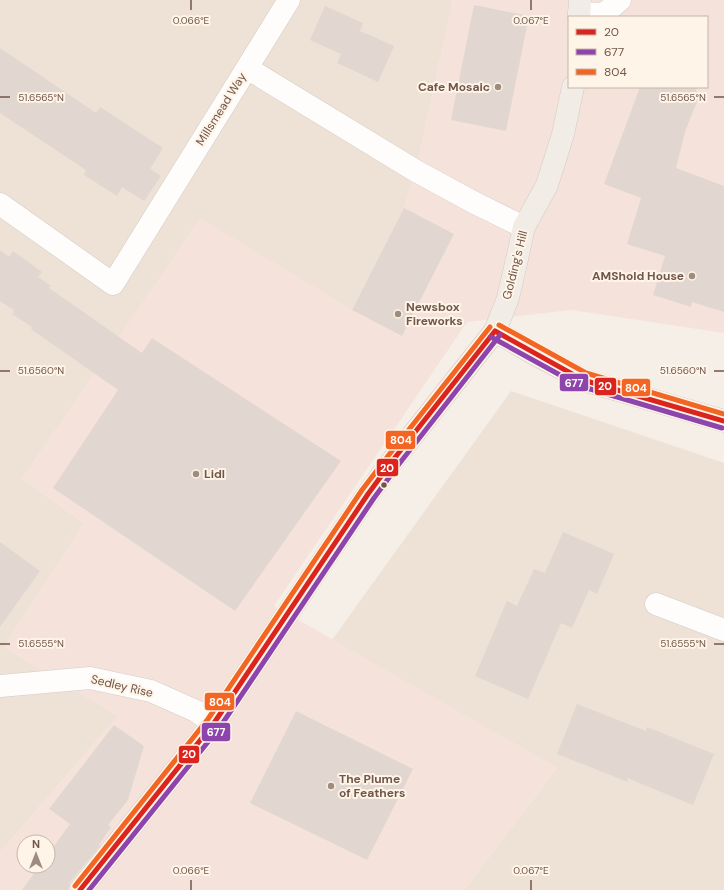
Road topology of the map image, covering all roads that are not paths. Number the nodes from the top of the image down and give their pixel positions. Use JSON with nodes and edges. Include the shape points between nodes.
{"nodes":[{"id":1,"x":289,"y":0,"type":"edge"},
{"id":2,"x":620,"y":0,"type":"edge"},
{"id":3,"x":579,"y":10,"type":"edge"},
{"id":4,"x":247,"y":68,"type":"junction"},
{"id":5,"x":573,"y":88,"type":"edge"},
{"id":6,"x":0,"y":204,"type":"edge"},
{"id":7,"x":524,"y":227,"type":"junction"},
{"id":8,"x":495,"y":331,"type":"junction"},
{"id":9,"x":724,"y":421,"type":"edge"},
{"id":10,"x":656,"y":604,"type":"dead end"},
{"id":11,"x":724,"y":630,"type":"edge"},
{"id":12,"x":0,"y":686,"type":"edge"},
{"id":13,"x":214,"y":723,"type":"junction"},
{"id":14,"x":80,"y":890,"type":"edge"}],
"edges":[{"from":1,"to":4,"type":"street"},
{"from":2,"to":3,"type":"street","via":[[604,14]]},
{"from":4,"to":6,"type":"street","name":"Millsmead Way","via":[[113,284]]},
{"from":4,"to":7,"type":"street","name":"Millsmead Way","via":[[416,171]]},
{"from":5,"to":7,"type":"main road","name":"Golding's Hill","via":[[563,134],[547,185]]},
{"from":7,"to":8,"type":"main road","name":"Golding's Hill","via":[[508,298]]},
{"from":8,"to":9,"type":"main road","via":[[583,380]]},
{"from":8,"to":13,"type":"main road","name":"Golding's Hill","via":[[368,494]]},
{"from":10,"to":11,"type":"street"},
{"from":12,"to":13,"type":"street","name":"Sedley Rise","via":[[90,678],[151,691],[196,711]]},
{"from":13,"to":14,"type":"main road","name":"Golding's Hill"}]}
